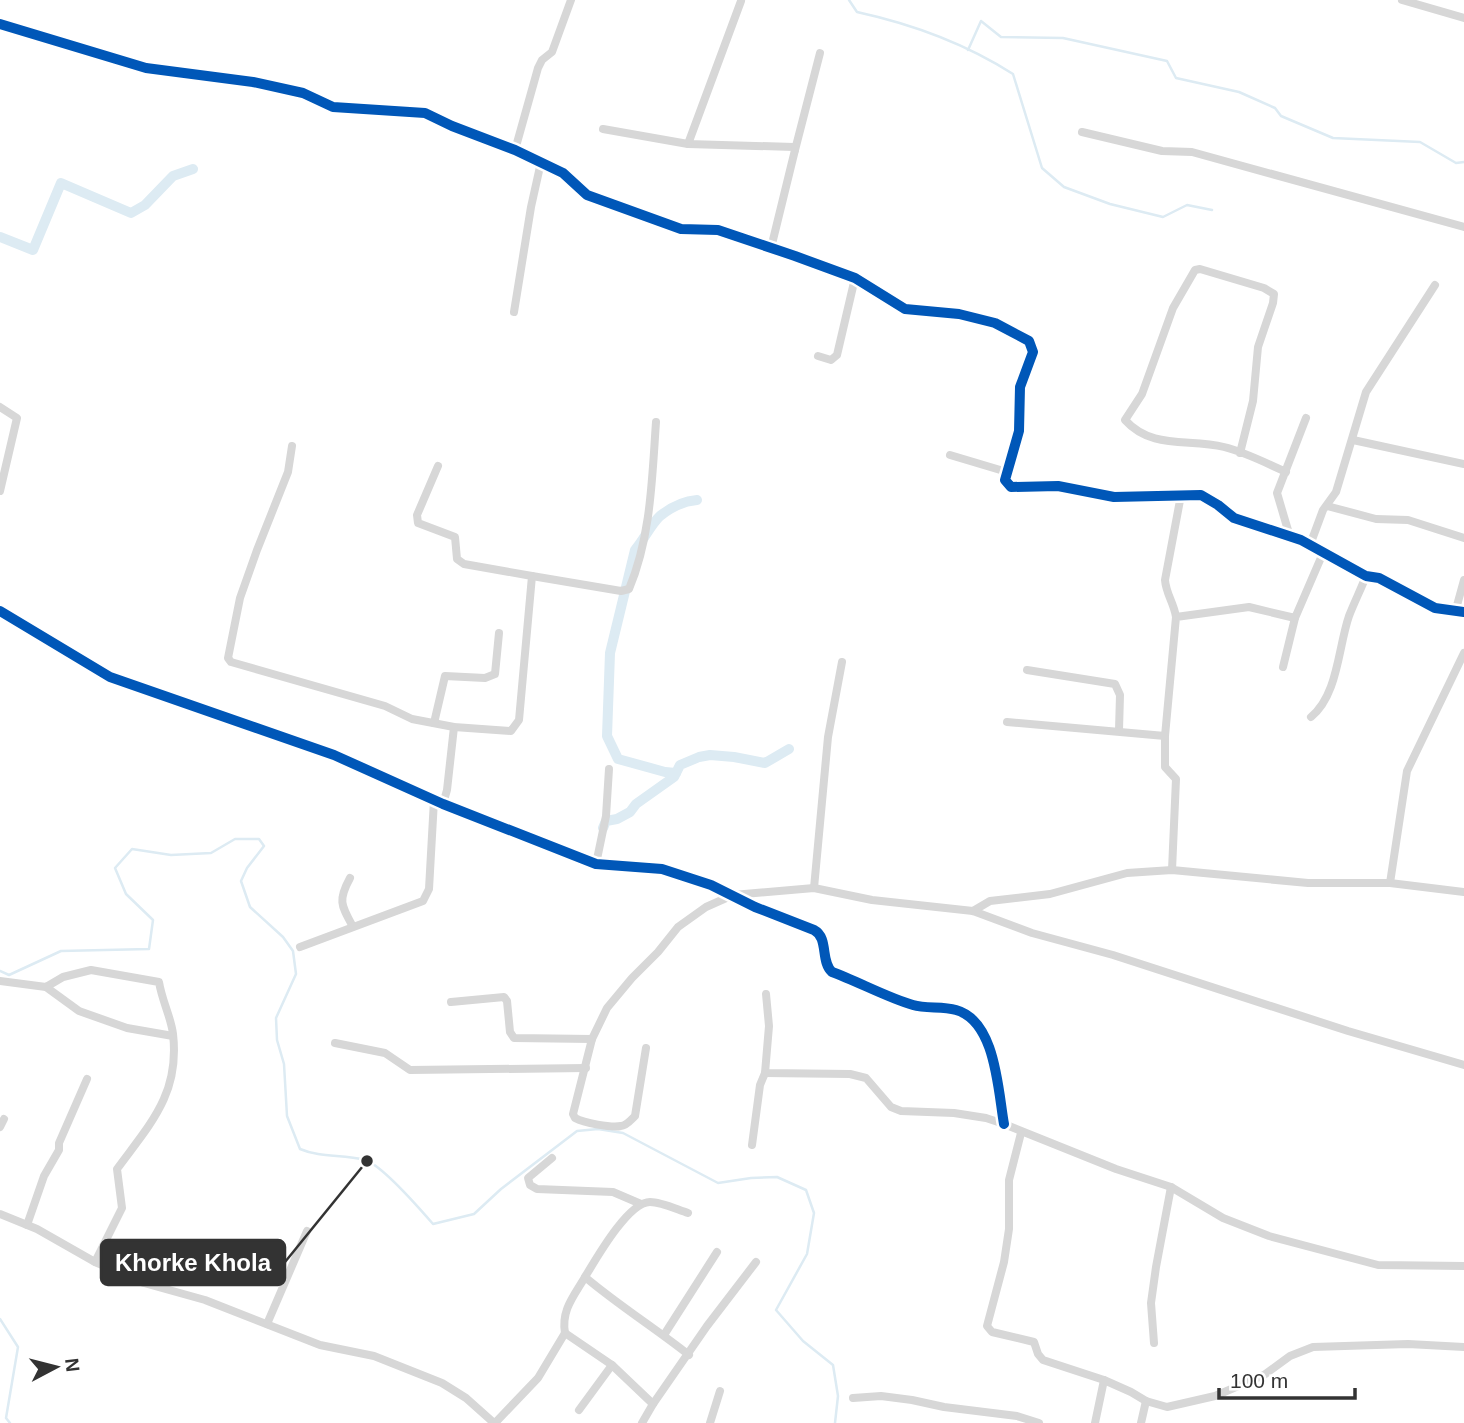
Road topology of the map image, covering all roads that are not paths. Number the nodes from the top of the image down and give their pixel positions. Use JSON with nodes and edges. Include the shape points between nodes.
{"nodes":[{"id":1,"x":571,"y":0,"type":"edge"},
{"id":2,"x":1402,"y":0,"type":"edge"},
{"id":3,"x":741,"y":1,"type":"edge"},
{"id":4,"x":1464,"y":18,"type":"edge"},
{"id":5,"x":0,"y":24,"type":"edge"},
{"id":6,"x":820,"y":53,"type":"dead end"},
{"id":7,"x":603,"y":129,"type":"dead end"},
{"id":8,"x":1082,"y":132,"type":"dead end"},
{"id":9,"x":688,"y":144,"type":"junction"},
{"id":10,"x":516,"y":150,"type":"junction"},
{"id":11,"x":795,"y":150,"type":"junction"},
{"id":12,"x":541,"y":162,"type":"junction"},
{"id":13,"x":1464,"y":227,"type":"edge"},
{"id":14,"x":771,"y":248,"type":"junction"},
{"id":15,"x":855,"y":278,"type":"junction"},
{"id":16,"x":1435,"y":285,"type":"dead end"},
{"id":17,"x":514,"y":312,"type":"dead end"},
{"id":18,"x":818,"y":356,"type":"dead end"},
{"id":19,"x":0,"y":407,"type":"edge"},
{"id":20,"x":1306,"y":418,"type":"dead end"},
{"id":21,"x":656,"y":422,"type":"dead end"},
{"id":22,"x":1353,"y":440,"type":"junction"},
{"id":23,"x":292,"y":446,"type":"dead end"},
{"id":24,"x":1240,"y":453,"type":"junction"},
{"id":25,"x":950,"y":455,"type":"dead end"},
{"id":26,"x":1464,"y":464,"type":"edge"},
{"id":27,"x":438,"y":466,"type":"dead end"},
{"id":28,"x":1007,"y":472,"type":"junction"},
{"id":29,"x":1286,"y":472,"type":"junction"},
{"id":30,"x":0,"y":491,"type":"edge"},
{"id":31,"x":1181,"y":495,"type":"junction"},
{"id":32,"x":1327,"y":506,"type":"junction"},
{"id":33,"x":1290,"y":537,"type":"junction"},
{"id":34,"x":1464,"y":538,"type":"edge"},
{"id":35,"x":1310,"y":545,"type":"junction"},
{"id":36,"x":1322,"y":553,"type":"junction"},
{"id":37,"x":532,"y":576,"type":"junction"},
{"id":38,"x":1366,"y":576,"type":"junction"},
{"id":39,"x":1464,"y":580,"type":"edge"},
{"id":40,"x":0,"y":611,"type":"edge"},
{"id":41,"x":1460,"y":611,"type":"edge"},
{"id":42,"x":1176,"y":617,"type":"junction"},
{"id":43,"x":1295,"y":618,"type":"junction"},
{"id":44,"x":499,"y":633,"type":"dead end"},
{"id":45,"x":1464,"y":653,"type":"edge"},
{"id":46,"x":842,"y":662,"type":"dead end"},
{"id":47,"x":1283,"y":667,"type":"dead end"},
{"id":48,"x":1027,"y":670,"type":"dead end"},
{"id":49,"x":1311,"y":717,"type":"dead end"},
{"id":50,"x":1007,"y":722,"type":"dead end"},
{"id":51,"x":434,"y":723,"type":"junction"},
{"id":52,"x":454,"y":727,"type":"junction"},
{"id":53,"x":1119,"y":730,"type":"junction"},
{"id":54,"x":1165,"y":736,"type":"junction"},
{"id":55,"x":609,"y":769,"type":"dead end"},
{"id":56,"x":434,"y":800,"type":"junction"},
{"id":57,"x":443,"y":804,"type":"junction"},
{"id":58,"x":596,"y":864,"type":"junction"},
{"id":59,"x":1172,"y":870,"type":"junction"},
{"id":60,"x":349,"y":878,"type":"dead end"},
{"id":61,"x":1390,"y":883,"type":"junction"},
{"id":62,"x":814,"y":888,"type":"junction"},
{"id":63,"x":1464,"y":892,"type":"edge"},
{"id":64,"x":733,"y":895,"type":"junction"},
{"id":65,"x":973,"y":911,"type":"junction"},
{"id":66,"x":352,"y":925,"type":"junction"},
{"id":67,"x":300,"y":947,"type":"dead end"},
{"id":68,"x":0,"y":981,"type":"edge"},
{"id":69,"x":46,"y":987,"type":"junction"},
{"id":70,"x":766,"y":994,"type":"dead end"},
{"id":71,"x":451,"y":1002,"type":"dead end"},
{"id":72,"x":173,"y":1036,"type":"junction"},
{"id":73,"x":592,"y":1040,"type":"junction"},
{"id":74,"x":335,"y":1044,"type":"dead end"},
{"id":75,"x":646,"y":1048,"type":"dead end"},
{"id":76,"x":1464,"y":1065,"type":"edge"},
{"id":77,"x":586,"y":1068,"type":"junction"},
{"id":78,"x":765,"y":1073,"type":"junction"},
{"id":79,"x":87,"y":1079,"type":"dead end"},
{"id":80,"x":1004,"y":1124,"type":"junction"},
{"id":81,"x":1021,"y":1132,"type":"junction"},
{"id":82,"x":752,"y":1145,"type":"dead end"},
{"id":83,"x":552,"y":1157,"type":"dead end"},
{"id":84,"x":1171,"y":1187,"type":"junction"},
{"id":85,"x":641,"y":1204,"type":"junction"},
{"id":86,"x":688,"y":1213,"type":"dead end"},
{"id":87,"x":0,"y":1214,"type":"edge"},
{"id":88,"x":27,"y":1225,"type":"junction"},
{"id":89,"x":307,"y":1231,"type":"dead end"},
{"id":90,"x":717,"y":1252,"type":"dead end"},
{"id":91,"x":95,"y":1262,"type":"junction"},
{"id":92,"x":756,"y":1262,"type":"dead end"},
{"id":93,"x":1464,"y":1266,"type":"edge"},
{"id":94,"x":585,"y":1277,"type":"junction"},
{"id":95,"x":267,"y":1324,"type":"junction"},
{"id":96,"x":565,"y":1333,"type":"junction"},
{"id":97,"x":664,"y":1335,"type":"junction"},
{"id":98,"x":1154,"y":1343,"type":"dead end"},
{"id":99,"x":1464,"y":1347,"type":"edge"},
{"id":100,"x":689,"y":1355,"type":"junction"},
{"id":101,"x":612,"y":1365,"type":"junction"},
{"id":102,"x":1104,"y":1381,"type":"junction"},
{"id":103,"x":720,"y":1391,"type":"dead end"},
{"id":104,"x":853,"y":1398,"type":"dead end"},
{"id":105,"x":1146,"y":1401,"type":"junction"},
{"id":106,"x":653,"y":1404,"type":"junction"},
{"id":107,"x":579,"y":1410,"type":"dead end"},
{"id":108,"x":494,"y":1423,"type":"edge"},
{"id":109,"x":642,"y":1423,"type":"edge"},
{"id":110,"x":710,"y":1423,"type":"edge"},
{"id":111,"x":1039,"y":1423,"type":"edge"},
{"id":112,"x":1096,"y":1423,"type":"edge"},
{"id":113,"x":1141,"y":1423,"type":"edge"}],
"edges":[{"from":1,"to":10,"type":"street","via":[[552,52],[538,68]]},
{"from":2,"to":4,"type":"street"},
{"from":3,"to":9,"type":"street"},
{"from":5,"to":10,"type":"street","via":[[146,68],[253,82],[303,93],[333,107],[425,113]]},
{"from":6,"to":11,"type":"street"},
{"from":7,"to":9,"type":"street"},
{"from":8,"to":13,"type":"street","via":[[1162,151],[1192,152]]},
{"from":9,"to":11,"type":"street","via":[[791,146]]},
{"from":10,"to":12,"type":"street"},
{"from":11,"to":14,"type":"street"},
{"from":12,"to":14,"type":"street","via":[[563,173],[587,195],[681,229],[718,230]]},
{"from":12,"to":17,"type":"street"},
{"from":14,"to":15,"type":"street"},
{"from":15,"to":18,"type":"street","via":[[837,355],[831,360]]},
{"from":15,"to":28,"type":"street","via":[[905,309],[995,323],[1029,341],[1033,352],[1020,387],[1019,431]]},
{"from":16,"to":22,"type":"street","via":[[1366,392]]},
{"from":19,"to":30,"type":"street","via":[[17,418]]},
{"from":20,"to":29,"type":"street"},
{"from":21,"to":37,"type":"street","via":[[651,498],[639,564],[629,589]]},
{"from":22,"to":26,"type":"street"},
{"from":22,"to":32,"type":"street"},
{"from":23,"to":51,"type":"street","via":[[288,472],[240,598],[228,658],[251,669]]},
{"from":24,"to":24,"type":"street","via":[[1207,443],[1147,437],[1125,420],[1142,394],[1173,309],[1195,270],[1274,294],[1258,347],[1253,401]]},
{"from":24,"to":29,"type":"street"},
{"from":25,"to":28,"type":"street"},
{"from":27,"to":37,"type":"street","via":[[417,515],[418,523],[455,537],[457,559],[464,564]]},
{"from":28,"to":31,"type":"street","via":[[1005,480],[1011,487],[1058,486],[1115,497]]},
{"from":29,"to":33,"type":"street","via":[[1277,493]]},
{"from":31,"to":33,"type":"street","via":[[1201,495],[1234,518]]},
{"from":31,"to":42,"type":"street","via":[[1166,580]]},
{"from":32,"to":34,"type":"street","via":[[1376,519],[1408,520]]},
{"from":32,"to":35,"type":"street"},
{"from":33,"to":35,"type":"street"},
{"from":35,"to":36,"type":"street"},
{"from":36,"to":38,"type":"street"},
{"from":36,"to":43,"type":"street"},
{"from":37,"to":52,"type":"street","via":[[516,726],[510,731]]},
{"from":38,"to":41,"type":"street","via":[[1434,608]]},
{"from":38,"to":49,"type":"street","via":[[1322,708]]},
{"from":39,"to":41,"type":"street"},
{"from":40,"to":56,"type":"street","via":[[110,677],[334,755]]},
{"from":42,"to":43,"type":"street","via":[[1249,607]]},
{"from":42,"to":54,"type":"street"},
{"from":43,"to":47,"type":"street"},
{"from":44,"to":51,"type":"street","via":[[495,674],[485,678],[445,676]]},
{"from":45,"to":61,"type":"street","via":[[1407,771]]},
{"from":46,"to":62,"type":"street","via":[[828,737]]},
{"from":48,"to":53,"type":"street","via":[[1115,684],[1120,695]]},
{"from":50,"to":53,"type":"street"},
{"from":51,"to":52,"type":"street"},
{"from":52,"to":57,"type":"street"},
{"from":53,"to":54,"type":"street"},
{"from":54,"to":59,"type":"street","via":[[1165,767],[1176,779]]},
{"from":55,"to":58,"type":"street"},
{"from":56,"to":57,"type":"street"},
{"from":56,"to":66,"type":"street","via":[[428,895],[423,901]]},
{"from":57,"to":58,"type":"street"},
{"from":58,"to":64,"type":"street","via":[[662,869]]},
{"from":59,"to":61,"type":"street","via":[[1308,883]]},
{"from":59,"to":65,"type":"street","via":[[1127,873],[1050,894],[990,901]]},
{"from":60,"to":66,"type":"street","via":[[341,902]]},
{"from":61,"to":63,"type":"street"},
{"from":62,"to":64,"type":"street"},
{"from":62,"to":65,"type":"street","via":[[872,900]]},
{"from":64,"to":73,"type":"street","via":[[678,927],[607,1007]]},
{"from":64,"to":80,"type":"street","via":[[819,933],[832,972],[913,1005],[957,1010],[971,1018],[989,1044]]},
{"from":65,"to":76,"type":"street"},
{"from":66,"to":67,"type":"street"},
{"from":68,"to":69,"type":"street"},
{"from":69,"to":72,"type":"street","via":[[79,1011],[127,1028]]},
{"from":69,"to":72,"type":"street","via":[[91,970],[159,982]]},
{"from":70,"to":78,"type":"street"},
{"from":71,"to":73,"type":"street","via":[[504,997],[514,1038]]},
{"from":72,"to":91,"type":"street","via":[[169,1091],[158,1114],[117,1168],[122,1208]]},
{"from":73,"to":77,"type":"street"},
{"from":74,"to":77,"type":"street","via":[[386,1052],[410,1070]]},
{"from":75,"to":77,"type":"street","via":[[635,1116],[620,1126],[584,1123],[573,1115]]},
{"from":78,"to":80,"type":"street","via":[[850,1074],[866,1079],[891,1107],[901,1111],[954,1113]]},
{"from":78,"to":82,"type":"street"},
{"from":79,"to":88,"type":"street"},
{"from":80,"to":81,"type":"street"},
{"from":81,"to":84,"type":"street"},
{"from":81,"to":102,"type":"street","via":[[1009,1180],[1004,1262],[987,1326],[992,1332],[1034,1342],[1043,1360]]},
{"from":83,"to":85,"type":"street","via":[[528,1178],[530,1185],[613,1192]]},
{"from":84,"to":93,"type":"street","via":[[1223,1218],[1324,1252],[1378,1265]]},
{"from":84,"to":98,"type":"street","via":[[1151,1303]]},
{"from":85,"to":86,"type":"street","via":[[651,1202]]},
{"from":85,"to":94,"type":"street","via":[[617,1229]]},
{"from":87,"to":88,"type":"street"},
{"from":88,"to":91,"type":"street"},
{"from":89,"to":95,"type":"street"},
{"from":90,"to":97,"type":"street"},
{"from":91,"to":95,"type":"street"},
{"from":92,"to":100,"type":"street"},
{"from":94,"to":96,"type":"street","via":[[562,1320]]},
{"from":94,"to":97,"type":"street"},
{"from":95,"to":108,"type":"street","via":[[320,1345],[374,1356],[442,1383]]},
{"from":96,"to":101,"type":"street"},
{"from":96,"to":108,"type":"street","via":[[538,1378]]},
{"from":97,"to":100,"type":"street"},
{"from":99,"to":105,"type":"street","via":[[1313,1347],[1214,1396],[1167,1407]]},
{"from":100,"to":106,"type":"street"},
{"from":101,"to":106,"type":"street"},
{"from":101,"to":107,"type":"street"},
{"from":102,"to":105,"type":"street"},
{"from":102,"to":112,"type":"street"},
{"from":103,"to":110,"type":"street"},
{"from":104,"to":111,"type":"street","via":[[912,1400]]},
{"from":105,"to":113,"type":"street"},
{"from":106,"to":109,"type":"street"}]}
